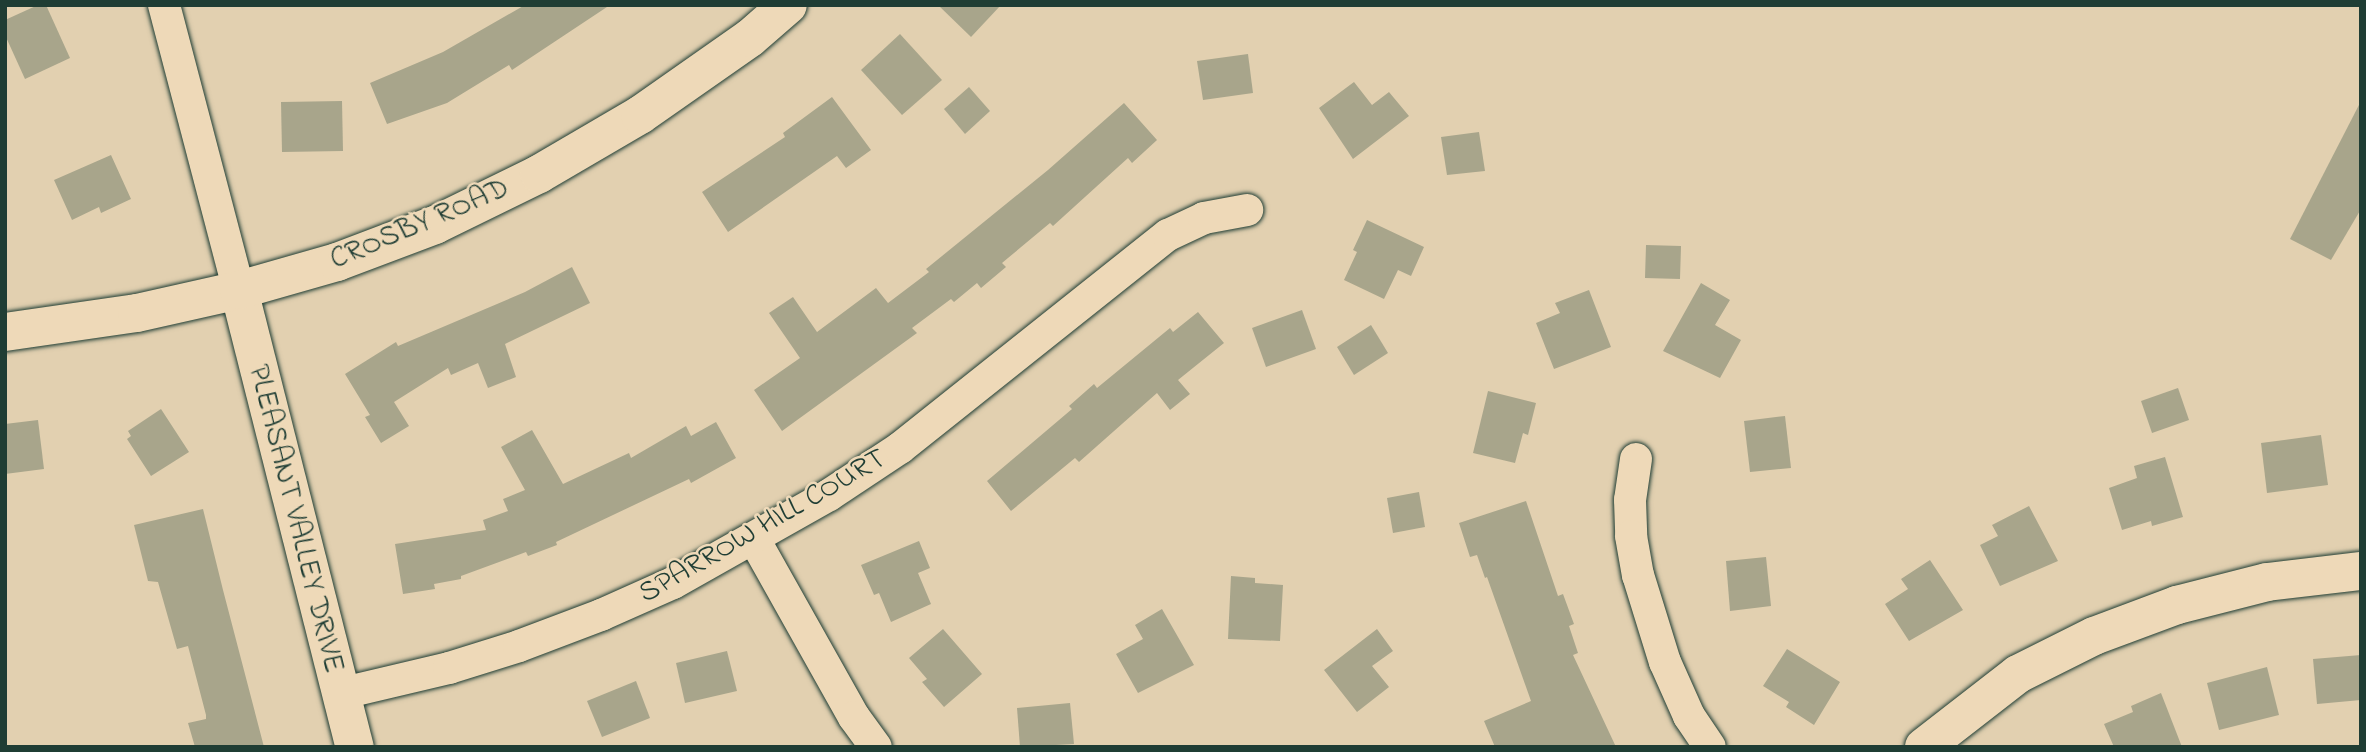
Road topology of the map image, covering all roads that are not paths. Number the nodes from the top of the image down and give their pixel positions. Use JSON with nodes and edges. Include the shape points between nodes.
{"nodes":[{"id":1,"x":164,"y":5,"type":"edge"},
{"id":2,"x":788,"y":5,"type":"edge"},
{"id":3,"x":1247,"y":211,"type":"dead end"},
{"id":4,"x":239,"y":290,"type":"junction"},
{"id":5,"x":5,"y":332,"type":"edge"},
{"id":6,"x":1636,"y":459,"type":"dead end"},
{"id":7,"x":754,"y":539,"type":"junction"},
{"id":8,"x":2361,"y":571,"type":"edge"},
{"id":9,"x":339,"y":694,"type":"junction"},
{"id":10,"x":355,"y":747,"type":"edge"},
{"id":11,"x":876,"y":747,"type":"edge"},
{"id":12,"x":1710,"y":747,"type":"edge"},
{"id":13,"x":1924,"y":747,"type":"edge"}],
"edges":[{"from":1,"to":4,"type":"street"},
{"from":2,"to":4,"type":"street","name":"CROSBY ROAD","via":[[750,38],[640,115],[538,174],[435,225],[337,262]]},
{"from":3,"to":7,"type":"street","name":"SPARROW HILL COURT","via":[[1204,218],[1168,235],[900,448]]},
{"from":4,"to":5,"type":"street","name":"CROSBY ROAD","via":[[138,313]]},
{"from":4,"to":9,"type":"street","name":"PLEASANT VALLEY DRIVE"},
{"from":6,"to":12,"type":"street","via":[[1630,500],[1638,575],[1665,662],[1689,716]]},
{"from":7,"to":9,"type":"street","name":"SPARROW HILL COURT","via":[[601,615],[449,668]]},
{"from":7,"to":11,"type":"street","via":[[854,717]]},
{"from":8,"to":13,"type":"street","via":[[2267,582],[2177,605],[2094,636],[2018,674]]},
{"from":9,"to":10,"type":"street","name":"PLEASANT VALLEY DRIVE"}]}
